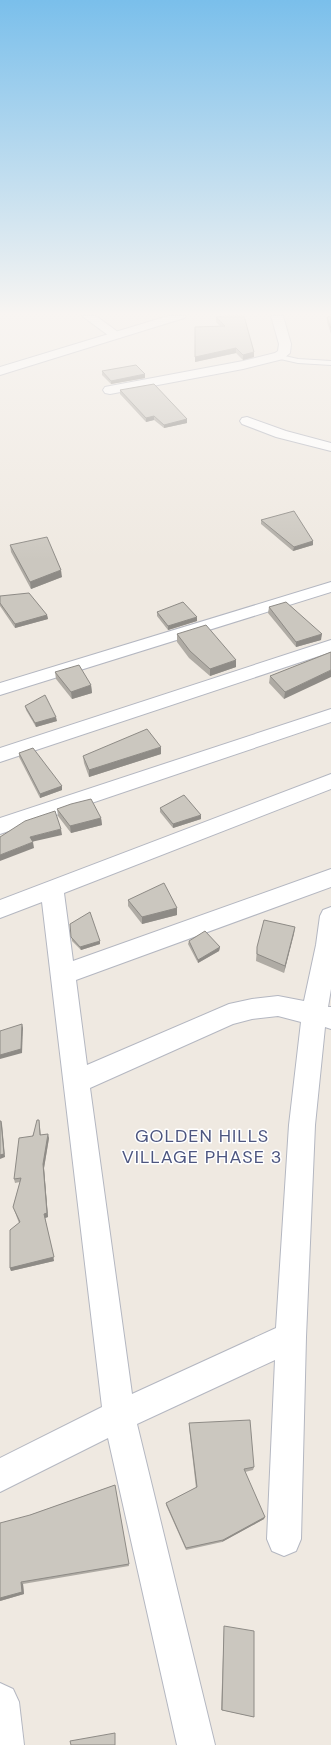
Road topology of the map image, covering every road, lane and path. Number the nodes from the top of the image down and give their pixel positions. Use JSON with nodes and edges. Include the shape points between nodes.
{"nodes":[{"id":1,"x":247,"y":421,"type":"dead end"},
{"id":2,"x":331,"y":447,"type":"edge"},
{"id":3,"x":331,"y":587,"type":"edge"},
{"id":4,"x":331,"y":646,"type":"edge"},
{"id":5,"x":0,"y":689,"type":"edge"},
{"id":6,"x":331,"y":715,"type":"edge"},
{"id":7,"x":0,"y":755,"type":"edge"},
{"id":8,"x":331,"y":781,"type":"edge"},
{"id":9,"x":0,"y":826,"type":"edge"},
{"id":10,"x":331,"y":878,"type":"edge"},
{"id":11,"x":52,"y":888,"type":"junction"},
{"id":12,"x":0,"y":909,"type":"edge"},
{"id":13,"x":331,"y":916,"type":"edge"},
{"id":14,"x":64,"y":975,"type":"junction"},
{"id":15,"x":323,"y":1015,"type":"edge"},
{"id":16,"x":77,"y":1082,"type":"junction"},
{"id":17,"x":291,"y":1337,"type":"junction"},
{"id":18,"x":119,"y":1416,"type":"junction"},
{"id":19,"x":0,"y":1475,"type":"edge"},
{"id":20,"x":284,"y":1539,"type":"dead end"},
{"id":21,"x":0,"y":1702,"type":"edge"},
{"id":22,"x":5,"y":1745,"type":"edge"},
{"id":23,"x":196,"y":1745,"type":"edge"}],
"edges":[{"from":1,"to":2,"type":"street","via":[[281,434]]},
{"from":3,"to":5,"type":"street"},
{"from":4,"to":7,"type":"street"},
{"from":6,"to":9,"type":"street"},
{"from":8,"to":11,"type":"street"},
{"from":10,"to":14,"type":"street"},
{"from":11,"to":12,"type":"street"},
{"from":11,"to":14,"type":"street"},
{"from":13,"to":15,"type":"street"},
{"from":14,"to":16,"type":"street"},
{"from":15,"to":16,"type":"street","via":[[278,1006],[229,1015]]},
{"from":15,"to":17,"type":"street","via":[[302,1125]]},
{"from":16,"to":18,"type":"street"},
{"from":17,"to":18,"type":"street"},
{"from":17,"to":20,"type":"street"},
{"from":18,"to":19,"type":"street"},
{"from":18,"to":23,"type":"street"},
{"from":21,"to":22,"type":"street"}]}
